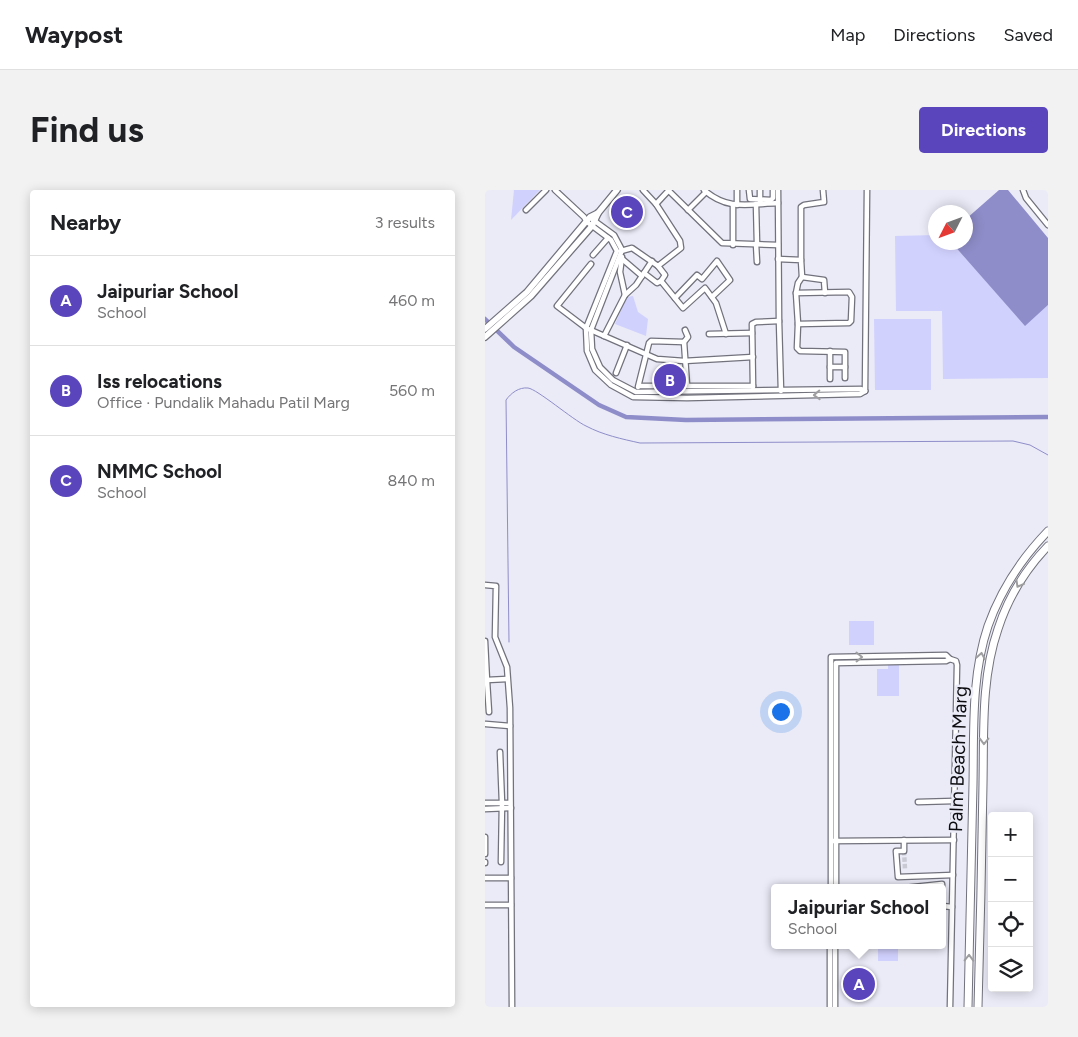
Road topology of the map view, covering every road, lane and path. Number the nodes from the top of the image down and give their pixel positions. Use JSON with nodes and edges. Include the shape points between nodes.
{"nodes":[{"id":1,"x":545,"y":190,"type":"edge"},
{"id":2,"x":555,"y":190,"type":"edge"},
{"id":3,"x":617,"y":190,"type":"edge"},
{"id":4,"x":643,"y":190,"type":"edge"},
{"id":5,"x":669,"y":190,"type":"edge"},
{"id":6,"x":737,"y":190,"type":"edge"},
{"id":7,"x":749,"y":190,"type":"edge"},
{"id":8,"x":760,"y":190,"type":"edge"},
{"id":9,"x":773,"y":190,"type":"edge"},
{"id":10,"x":778,"y":190,"type":"edge"},
{"id":11,"x":823,"y":190,"type":"edge"},
{"id":12,"x":867,"y":190,"type":"edge"},
{"id":13,"x":1023,"y":190,"type":"edge"},
{"id":14,"x":705,"y":191,"type":"edge"},
{"id":15,"x":759,"y":202,"type":"junction"},
{"id":16,"x":778,"y":203,"type":"junction"},
{"id":17,"x":656,"y":204,"type":"junction"},
{"id":18,"x":735,"y":205,"type":"junction"},
{"id":19,"x":526,"y":210,"type":"dead end"},
{"id":20,"x":688,"y":210,"type":"junction"},
{"id":21,"x":1048,"y":214,"type":"edge"},
{"id":22,"x":1043,"y":218,"type":"junction"},
{"id":23,"x":590,"y":221,"type":"junction"},
{"id":24,"x":1048,"y":225,"type":"edge"},
{"id":25,"x":608,"y":238,"type":"junction"},
{"id":26,"x":756,"y":244,"type":"junction"},
{"id":27,"x":733,"y":245,"type":"junction"},
{"id":28,"x":778,"y":245,"type":"junction"},
{"id":29,"x":620,"y":251,"type":"junction"},
{"id":30,"x":593,"y":255,"type":"dead end"},
{"id":31,"x":621,"y":258,"type":"junction"},
{"id":32,"x":778,"y":259,"type":"junction"},
{"id":33,"x":801,"y":260,"type":"junction"},
{"id":34,"x":652,"y":261,"type":"junction"},
{"id":35,"x":757,"y":262,"type":"dead end"},
{"id":36,"x":591,"y":264,"type":"dead end"},
{"id":37,"x":658,"y":266,"type":"junction"},
{"id":38,"x":643,"y":274,"type":"junction"},
{"id":39,"x":803,"y":277,"type":"junction"},
{"id":40,"x":661,"y":281,"type":"junction"},
{"id":41,"x":797,"y":293,"type":"junction"},
{"id":42,"x":825,"y":293,"type":"junction"},
{"id":43,"x":625,"y":295,"type":"junction"},
{"id":44,"x":712,"y":297,"type":"junction"},
{"id":45,"x":675,"y":298,"type":"junction"},
{"id":46,"x":504,"y":316,"type":"junction"},
{"id":47,"x":779,"y":321,"type":"junction"},
{"id":48,"x":798,"y":324,"type":"junction"},
{"id":49,"x":485,"y":329,"type":"edge"},
{"id":50,"x":588,"y":329,"type":"junction"},
{"id":51,"x":685,"y":330,"type":"dead end"},
{"id":52,"x":752,"y":333,"type":"junction"},
{"id":53,"x":709,"y":334,"type":"dead end"},
{"id":54,"x":726,"y":334,"type":"junction"},
{"id":55,"x":603,"y":336,"type":"junction"},
{"id":56,"x":485,"y":337,"type":"edge"},
{"id":57,"x":684,"y":342,"type":"junction"},
{"id":58,"x":627,"y":345,"type":"junction"},
{"id":59,"x":830,"y":352,"type":"junction"},
{"id":60,"x":647,"y":354,"type":"junction"},
{"id":61,"x":753,"y":357,"type":"junction"},
{"id":62,"x":684,"y":361,"type":"junction"},
{"id":63,"x":830,"y":366,"type":"junction"},
{"id":64,"x":845,"y":367,"type":"junction"},
{"id":65,"x":616,"y":373,"type":"dead end"},
{"id":66,"x":845,"y":378,"type":"dead end"},
{"id":67,"x":830,"y":379,"type":"dead end"},
{"id":68,"x":639,"y":386,"type":"junction"},
{"id":69,"x":687,"y":386,"type":"junction"},
{"id":70,"x":781,"y":390,"type":"junction"},
{"id":71,"x":753,"y":391,"type":"junction"},
{"id":72,"x":865,"y":391,"type":"junction"},
{"id":73,"x":634,"y":395,"type":"junction"},
{"id":74,"x":781,"y":396,"type":"junction"},
{"id":75,"x":1048,"y":531,"type":"edge"},
{"id":76,"x":1048,"y":546,"type":"edge"},
{"id":77,"x":485,"y":585,"type":"edge"},
{"id":78,"x":485,"y":641,"type":"edge"},
{"id":79,"x":831,"y":657,"type":"junction"},
{"id":80,"x":950,"y":659,"type":"junction"},
{"id":81,"x":836,"y":663,"type":"junction"},
{"id":82,"x":507,"y":679,"type":"junction"},
{"id":83,"x":486,"y":681,"type":"edge"},
{"id":84,"x":489,"y":712,"type":"dead end"},
{"id":85,"x":486,"y":724,"type":"edge"},
{"id":86,"x":510,"y":726,"type":"junction"},
{"id":87,"x":500,"y":752,"type":"dead end"},
{"id":88,"x":955,"y":801,"type":"junction"},
{"id":89,"x":918,"y":802,"type":"dead end"},
{"id":90,"x":485,"y":803,"type":"edge"},
{"id":91,"x":502,"y":806,"type":"junction"},
{"id":92,"x":510,"y":806,"type":"junction"},
{"id":93,"x":485,"y":809,"type":"edge"},
{"id":94,"x":485,"y":837,"type":"edge"},
{"id":95,"x":904,"y":840,"type":"junction"},
{"id":96,"x":954,"y":840,"type":"junction"},
{"id":97,"x":833,"y":841,"type":"junction"},
{"id":98,"x":485,"y":854,"type":"edge"},
{"id":99,"x":501,"y":862,"type":"dead end"},
{"id":100,"x":905,"y":869,"type":"tunnel mouth"},
{"id":101,"x":953,"y":875,"type":"junction"},
{"id":102,"x":905,"y":877,"type":"junction"},
{"id":103,"x":485,"y":878,"type":"edge"},
{"id":104,"x":511,"y":878,"type":"junction"},
{"id":105,"x":831,"y":884,"type":"edge"},
{"id":106,"x":836,"y":884,"type":"edge"},
{"id":107,"x":485,"y":905,"type":"edge"},
{"id":108,"x":511,"y":905,"type":"junction"},
{"id":109,"x":946,"y":906,"type":"edge"},
{"id":110,"x":952,"y":907,"type":"junction"},
{"id":111,"x":830,"y":949,"type":"edge"},
{"id":112,"x":835,"y":949,"type":"edge"},
{"id":113,"x":512,"y":1007,"type":"edge"},
{"id":114,"x":830,"y":1007,"type":"edge"},
{"id":115,"x":835,"y":1007,"type":"edge"},
{"id":116,"x":950,"y":1007,"type":"edge"},
{"id":117,"x":968,"y":1007,"type":"edge"},
{"id":118,"x":978,"y":1007,"type":"edge"}],
"edges":[{"from":1,"to":19,"type":"street"},
{"from":2,"to":23,"type":"street"},
{"from":3,"to":23,"type":"main road"},
{"from":4,"to":17,"type":"street"},
{"from":5,"to":17,"type":"street"},
{"from":5,"to":20,"type":"street"},
{"from":6,"to":18,"type":"street"},
{"from":7,"to":15,"type":"street","via":[[750,199]]},
{"from":8,"to":15,"type":"street"},
{"from":9,"to":15,"type":"street","via":[[773,199]]},
{"from":10,"to":16,"type":"street"},
{"from":11,"to":33,"type":"street","via":[[824,202],[801,207]]},
{"from":12,"to":72,"type":"street"},
{"from":13,"to":22,"type":"street"},
{"from":14,"to":18,"type":"street","via":[[721,202]]},
{"from":14,"to":20,"type":"street"},
{"from":15,"to":16,"type":"street"},
{"from":15,"to":18,"type":"street"},
{"from":15,"to":26,"type":"street"},
{"from":16,"to":28,"type":"street"},
{"from":17,"to":37,"type":"street","via":[[681,245],[679,251]]},
{"from":18,"to":27,"type":"street"},
{"from":20,"to":27,"type":"street","via":[[722,243]]},
{"from":21,"to":22,"type":"street"},
{"from":22,"to":24,"type":"street"},
{"from":23,"to":25,"type":"street"},
{"from":23,"to":29,"type":"street","via":[[614,235]]},
{"from":23,"to":46,"type":"main road"},
{"from":25,"to":29,"type":"street"},
{"from":25,"to":30,"type":"street"},
{"from":26,"to":27,"type":"street"},
{"from":26,"to":28,"type":"street"},
{"from":26,"to":35,"type":"street"},
{"from":28,"to":32,"type":"street"},
{"from":29,"to":31,"type":"street"},
{"from":29,"to":34,"type":"street","via":[[632,248]]},
{"from":29,"to":50,"type":"street"},
{"from":31,"to":38,"type":"street"},
{"from":31,"to":43,"type":"street","via":[[619,272]]},
{"from":32,"to":33,"type":"street"},
{"from":32,"to":47,"type":"street"},
{"from":33,"to":39,"type":"street"},
{"from":34,"to":37,"type":"street"},
{"from":34,"to":38,"type":"street"},
{"from":36,"to":50,"type":"street","via":[[557,306]]},
{"from":37,"to":40,"type":"street","via":[[665,275]]},
{"from":38,"to":40,"type":"street","via":[[657,283]]},
{"from":38,"to":43,"type":"street"},
{"from":39,"to":41,"type":"street","via":[[797,283]]},
{"from":39,"to":42,"type":"street","via":[[824,280]]},
{"from":40,"to":45,"type":"street"},
{"from":41,"to":42,"type":"street"},
{"from":41,"to":48,"type":"street"},
{"from":42,"to":48,"type":"street","via":[[851,294],[851,321]]},
{"from":43,"to":55,"type":"street"},
{"from":44,"to":45,"type":"street","via":[[705,288],[683,308]]},
{"from":44,"to":45,"type":"street","via":[[730,280],[717,261],[702,280],[697,275]]},
{"from":44,"to":54,"type":"street"},
{"from":46,"to":49,"type":"main road"},
{"from":46,"to":56,"type":"main road"},
{"from":47,"to":52,"type":"street","via":[[754,322]]},
{"from":47,"to":70,"type":"street"},
{"from":48,"to":59,"type":"street","via":[[799,350]]},
{"from":50,"to":55,"type":"street"},
{"from":50,"to":73,"type":"street","via":[[600,367]]},
{"from":51,"to":57,"type":"street","via":[[688,337]]},
{"from":52,"to":54,"type":"street"},
{"from":52,"to":61,"type":"street"},
{"from":53,"to":54,"type":"street"},
{"from":55,"to":58,"type":"street"},
{"from":57,"to":60,"type":"street","via":[[651,341],[647,344]]},
{"from":57,"to":62,"type":"street"},
{"from":58,"to":60,"type":"street"},
{"from":58,"to":65,"type":"street"},
{"from":59,"to":63,"type":"street"},
{"from":59,"to":64,"type":"street","via":[[845,352]]},
{"from":60,"to":62,"type":"street","via":[[657,359]]},
{"from":60,"to":68,"type":"street"},
{"from":61,"to":62,"type":"street"},
{"from":61,"to":71,"type":"street"},
{"from":62,"to":69,"type":"street"},
{"from":63,"to":64,"type":"street"},
{"from":63,"to":67,"type":"street"},
{"from":64,"to":66,"type":"street"},
{"from":68,"to":69,"type":"street"},
{"from":68,"to":73,"type":"street"},
{"from":69,"to":71,"type":"street"},
{"from":70,"to":71,"type":"street"},
{"from":70,"to":72,"type":"street"},
{"from":70,"to":74,"type":"street"},
{"from":71,"to":73,"type":"street"},
{"from":71,"to":74,"type":"street"},
{"from":72,"to":74,"type":"street","one_way":true,"via":[[859,394]]},
{"from":117,"to":75,"type":"main road","name":"Palm Beach Marg","one_way":true,"via":[[975,714],[980,654],[998,600],[1015,569]]},
{"from":76,"to":118,"type":"main road","name":"Palm Beach Marg","one_way":true,"via":[[1024,574],[1007,605],[990,656],[985,714]]},
{"from":77,"to":82,"type":"street","via":[[496,586],[495,637],[507,667]]},
{"from":78,"to":83,"type":"street"},
{"from":79,"to":80,"type":"street","one_way":true,"via":[[946,655]]},
{"from":79,"to":81,"type":"street"},
{"from":79,"to":97,"type":"street"},
{"from":80,"to":81,"type":"street"},
{"from":80,"to":88,"type":"street","via":[[957,665]]},
{"from":81,"to":97,"type":"street"},
{"from":82,"to":83,"type":"street"},
{"from":82,"to":86,"type":"street"},
{"from":83,"to":84,"type":"street"},
{"from":85,"to":86,"type":"street"},
{"from":86,"to":92,"type":"street"},
{"from":87,"to":91,"type":"street"},
{"from":88,"to":89,"type":"street"},
{"from":88,"to":96,"type":"street"},
{"from":90,"to":91,"type":"street"},
{"from":91,"to":92,"type":"street"},
{"from":91,"to":93,"type":"street"},
{"from":91,"to":99,"type":"street"},
{"from":92,"to":104,"type":"street"},
{"from":94,"to":98,"type":"street"},
{"from":95,"to":96,"type":"street"},
{"from":95,"to":97,"type":"street"},
{"from":95,"to":102,"type":"street","via":[[904,851],[896,851],[897,876]]},
{"from":96,"to":101,"type":"street"},
{"from":97,"to":105,"type":"street"},
{"from":97,"to":106,"type":"street"},
{"from":100,"to":102,"type":"street"},
{"from":101,"to":102,"type":"street"},
{"from":101,"to":110,"type":"street"},
{"from":103,"to":104,"type":"street"},
{"from":104,"to":108,"type":"street"},
{"from":107,"to":108,"type":"street"},
{"from":108,"to":113,"type":"street"},
{"from":109,"to":110,"type":"street"},
{"from":110,"to":116,"type":"street"},
{"from":111,"to":114,"type":"street"},
{"from":112,"to":115,"type":"street"}]}
